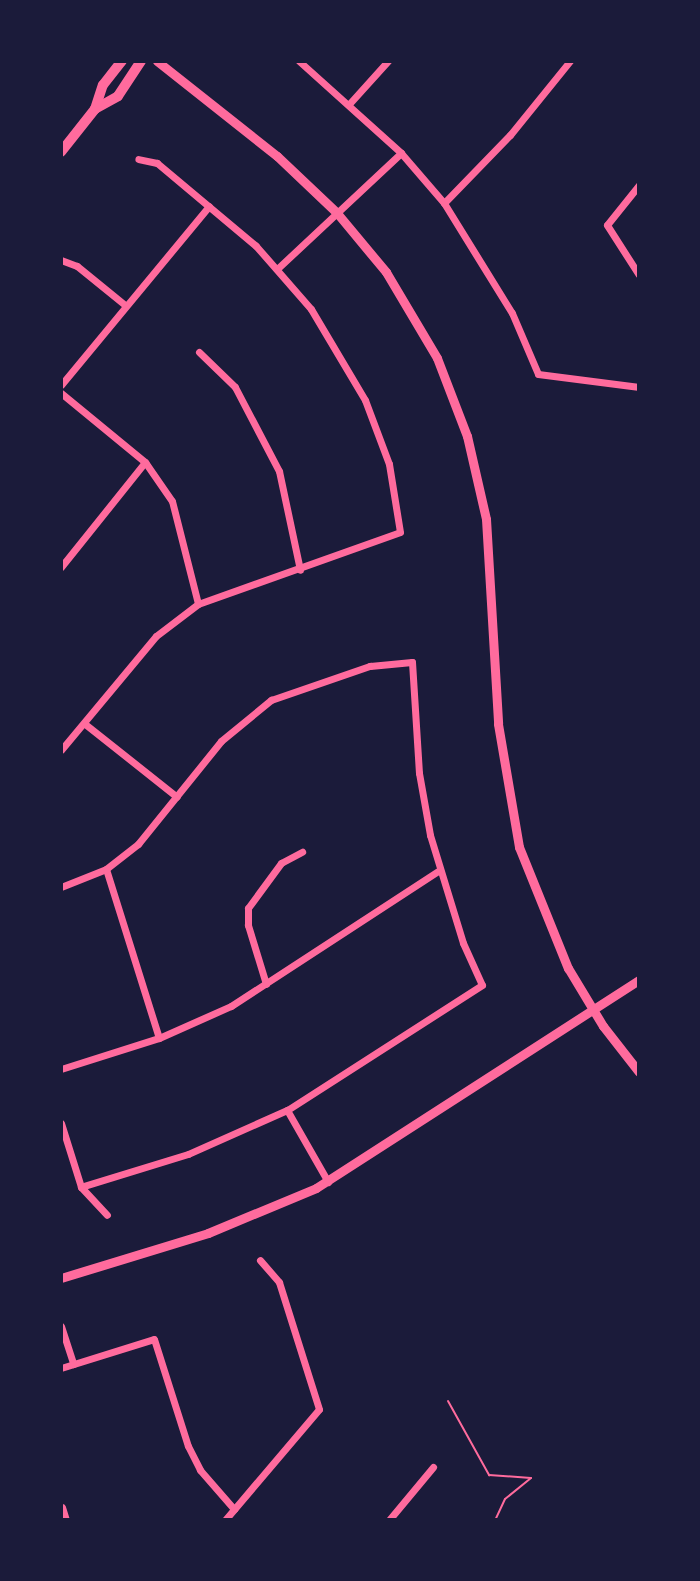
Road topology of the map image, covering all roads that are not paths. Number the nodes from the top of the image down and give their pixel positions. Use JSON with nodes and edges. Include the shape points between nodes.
{"nodes":[{"id":1,"x":122,"y":61,"type":"edge"},
{"id":2,"x":141,"y":61,"type":"edge"},
{"id":3,"x":157,"y":61,"type":"edge"},
{"id":4,"x":299,"y":61,"type":"edge"},
{"id":5,"x":388,"y":61,"type":"edge"},
{"id":6,"x":570,"y":61,"type":"edge"},
{"id":7,"x":350,"y":103,"type":"junction"},
{"id":8,"x":95,"y":109,"type":"junction"},
{"id":9,"x":61,"y":152,"type":"edge"},
{"id":10,"x":401,"y":153,"type":"junction"},
{"id":11,"x":138,"y":159,"type":"dead end"},
{"id":12,"x":639,"y":184,"type":"edge"},
{"id":13,"x":444,"y":203,"type":"junction"},
{"id":14,"x":209,"y":206,"type":"junction"},
{"id":15,"x":337,"y":213,"type":"junction"},
{"id":16,"x":61,"y":260,"type":"edge"},
{"id":17,"x":277,"y":269,"type":"junction"},
{"id":18,"x":639,"y":275,"type":"edge"},
{"id":19,"x":125,"y":305,"type":"junction"},
{"id":20,"x":199,"y":352,"type":"dead end"},
{"id":21,"x":61,"y":385,"type":"edge"},
{"id":22,"x":639,"y":387,"type":"edge"},
{"id":23,"x":61,"y":393,"type":"edge"},
{"id":24,"x":145,"y":462,"type":"junction"},
{"id":25,"x":61,"y":567,"type":"edge"},
{"id":26,"x":300,"y":570,"type":"junction"},
{"id":27,"x":198,"y":604,"type":"junction"},
{"id":28,"x":85,"y":724,"type":"junction"},
{"id":29,"x":61,"y":750,"type":"edge"},
{"id":30,"x":177,"y":797,"type":"junction"},
{"id":31,"x":303,"y":852,"type":"dead end"},
{"id":32,"x":106,"y":869,"type":"junction"},
{"id":33,"x":439,"y":871,"type":"junction"},
{"id":34,"x":61,"y":887,"type":"edge"},
{"id":35,"x":639,"y":980,"type":"edge"},
{"id":36,"x":266,"y":984,"type":"junction"},
{"id":37,"x":593,"y":1010,"type":"junction"},
{"id":38,"x":159,"y":1038,"type":"junction"},
{"id":39,"x":61,"y":1069,"type":"edge"},
{"id":40,"x":639,"y":1072,"type":"edge"},
{"id":41,"x":287,"y":1110,"type":"junction"},
{"id":42,"x":61,"y":1123,"type":"edge"},
{"id":43,"x":328,"y":1182,"type":"junction"},
{"id":44,"x":81,"y":1187,"type":"junction"},
{"id":45,"x":107,"y":1215,"type":"dead end"},
{"id":46,"x":260,"y":1260,"type":"dead end"},
{"id":47,"x":61,"y":1278,"type":"edge"},
{"id":48,"x":61,"y":1326,"type":"edge"},
{"id":49,"x":73,"y":1364,"type":"junction"},
{"id":50,"x":61,"y":1368,"type":"edge"},
{"id":51,"x":433,"y":1467,"type":"dead end"},
{"id":52,"x":62,"y":1507,"type":"edge"},
{"id":53,"x":234,"y":1510,"type":"junction"},
{"id":54,"x":66,"y":1520,"type":"edge"},
{"id":55,"x":225,"y":1520,"type":"edge"},
{"id":56,"x":389,"y":1520,"type":"edge"}],
"edges":[{"from":1,"to":8,"type":"main road","via":[[103,85]]},
{"from":2,"to":8,"type":"main road","via":[[118,96]]},
{"from":3,"to":15,"type":"street","via":[[277,156]]},
{"from":4,"to":7,"type":"street"},
{"from":5,"to":7,"type":"street"},
{"from":6,"to":13,"type":"street","via":[[510,135]]},
{"from":7,"to":10,"type":"street"},
{"from":8,"to":9,"type":"main road"},
{"from":10,"to":13,"type":"street"},
{"from":10,"to":15,"type":"street"},
{"from":11,"to":14,"type":"street","via":[[157,163]]},
{"from":12,"to":18,"type":"street","via":[[607,225]]},
{"from":13,"to":22,"type":"street","via":[[512,313],[538,374]]},
{"from":14,"to":17,"type":"street"},
{"from":14,"to":19,"type":"street"},
{"from":15,"to":17,"type":"street"},
{"from":15,"to":37,"type":"street","via":[[374,256],[417,321],[467,436],[490,546],[498,724],[513,822],[543,914]]},
{"from":16,"to":19,"type":"street","via":[[77,266]]},
{"from":17,"to":26,"type":"street","via":[[318,320],[365,400],[389,464],[400,532]]},
{"from":19,"to":21,"type":"street"},
{"from":20,"to":26,"type":"street","via":[[235,387],[268,449],[286,497]]},
{"from":23,"to":24,"type":"street"},
{"from":24,"to":25,"type":"street"},
{"from":24,"to":27,"type":"street","via":[[172,500]]},
{"from":26,"to":27,"type":"street"},
{"from":27,"to":28,"type":"street","via":[[156,636]]},
{"from":28,"to":29,"type":"street"},
{"from":28,"to":30,"type":"street"},
{"from":30,"to":32,"type":"street","via":[[138,844]]},
{"from":30,"to":33,"type":"street","via":[[221,741],[271,700],[370,666],[412,662],[419,773]]},
{"from":31,"to":36,"type":"street","via":[[281,863],[248,908],[248,925]]},
{"from":32,"to":34,"type":"street"},
{"from":32,"to":38,"type":"street"},
{"from":33,"to":36,"type":"street"},
{"from":33,"to":41,"type":"street","via":[[482,985]]},
{"from":35,"to":37,"type":"street"},
{"from":36,"to":38,"type":"street","via":[[231,1006]]},
{"from":37,"to":40,"type":"street"},
{"from":37,"to":43,"type":"street"},
{"from":38,"to":39,"type":"street"},
{"from":41,"to":43,"type":"street"},
{"from":41,"to":44,"type":"street","via":[[188,1154]]},
{"from":42,"to":44,"type":"street"},
{"from":43,"to":47,"type":"street","via":[[208,1233]]},
{"from":44,"to":45,"type":"street"},
{"from":46,"to":53,"type":"street","via":[[279,1282],[319,1409]]},
{"from":48,"to":49,"type":"street"},
{"from":49,"to":50,"type":"street"},
{"from":49,"to":53,"type":"street","via":[[154,1339],[188,1446],[200,1470]]},
{"from":51,"to":56,"type":"street"},
{"from":52,"to":54,"type":"street"},
{"from":53,"to":55,"type":"street"}]}
